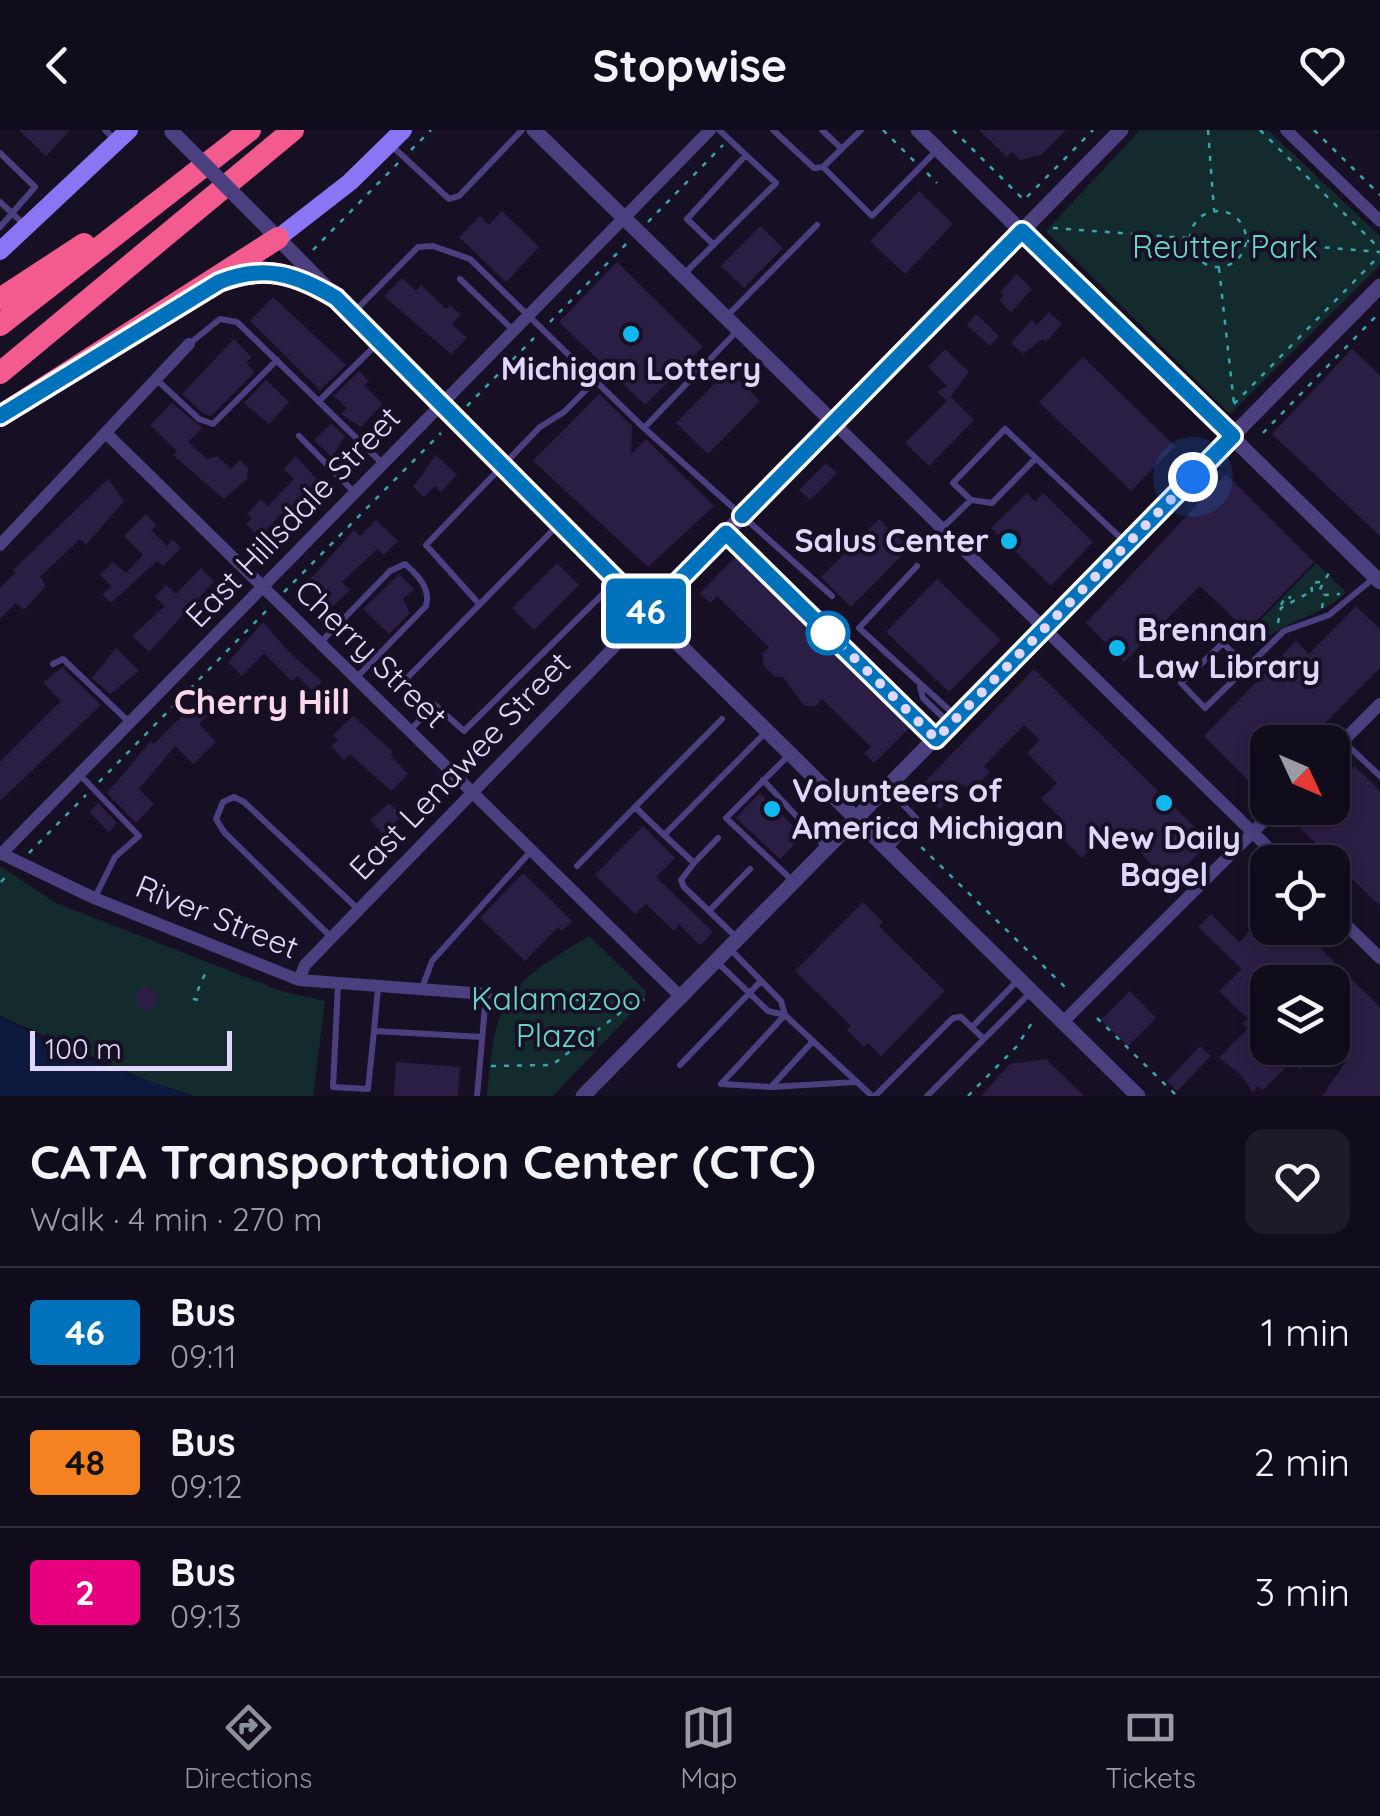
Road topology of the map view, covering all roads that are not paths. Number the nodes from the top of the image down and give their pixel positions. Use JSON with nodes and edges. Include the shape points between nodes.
{"nodes":[{"id":1,"x":240,"y":130,"type":"edge"},
{"id":2,"x":250,"y":130,"type":"edge"},
{"id":3,"x":294,"y":130,"type":"edge"},
{"id":4,"x":404,"y":130,"type":"edge"},
{"id":5,"x":522,"y":130,"type":"edge"},
{"id":6,"x":534,"y":130,"type":"edge"},
{"id":7,"x":710,"y":130,"type":"edge"},
{"id":8,"x":719,"y":130,"type":"edge"},
{"id":9,"x":773,"y":130,"type":"edge"},
{"id":10,"x":822,"y":130,"type":"edge"},
{"id":11,"x":861,"y":130,"type":"edge"},
{"id":12,"x":918,"y":130,"type":"edge"},
{"id":13,"x":1286,"y":130,"type":"edge"},
{"id":14,"x":171,"y":131,"type":"edge"},
{"id":15,"x":1118,"y":131,"type":"edge"},
{"id":16,"x":117,"y":134,"type":"edge"},
{"id":17,"x":842,"y":149,"type":"junction"},
{"id":18,"x":938,"y":149,"type":"junction"},
{"id":19,"x":397,"y":151,"type":"junction"},
{"id":20,"x":0,"y":153,"type":"edge"},
{"id":21,"x":746,"y":156,"type":"junction"},
{"id":22,"x":823,"y":167,"type":"junction"},
{"id":23,"x":0,"y":202,"type":"edge"},
{"id":24,"x":625,"y":217,"type":"junction"},
{"id":25,"x":20,"y":220,"type":"junction"},
{"id":26,"x":185,"y":221,"type":"junction"},
{"id":27,"x":1380,"y":221,"type":"edge"},
{"id":28,"x":817,"y":225,"type":"dead end"},
{"id":29,"x":0,"y":227,"type":"edge"},
{"id":30,"x":1022,"y":231,"type":"junction"},
{"id":31,"x":283,"y":234,"type":"junction"},
{"id":32,"x":714,"y":245,"type":"junction"},
{"id":33,"x":0,"y":251,"type":"edge"},
{"id":34,"x":683,"y":274,"type":"junction"},
{"id":35,"x":460,"y":279,"type":"dead end"},
{"id":36,"x":1380,"y":286,"type":"edge"},
{"id":37,"x":0,"y":299,"type":"edge"},
{"id":38,"x":344,"y":306,"type":"junction"},
{"id":39,"x":530,"y":314,"type":"junction"},
{"id":40,"x":726,"y":316,"type":"junction"},
{"id":41,"x":0,"y":325,"type":"edge"},
{"id":42,"x":139,"y":328,"type":"junction"},
{"id":43,"x":739,"y":330,"type":"junction"},
{"id":44,"x":514,"y":331,"type":"junction"},
{"id":45,"x":378,"y":342,"type":"junction"},
{"id":46,"x":189,"y":344,"type":"joint"},
{"id":47,"x":278,"y":360,"type":"junction"},
{"id":48,"x":0,"y":373,"type":"edge"},
{"id":49,"x":156,"y":380,"type":"junction"},
{"id":50,"x":596,"y":380,"type":"junction"},
{"id":51,"x":0,"y":391,"type":"edge"},
{"id":52,"x":319,"y":401,"type":"junction"},
{"id":53,"x":441,"y":405,"type":"junction"},
{"id":54,"x":0,"y":416,"type":"edge"},
{"id":55,"x":832,"y":421,"type":"junction"},
{"id":56,"x":644,"y":428,"type":"junction"},
{"id":57,"x":107,"y":434,"type":"junction"},
{"id":58,"x":298,"y":436,"type":"dead end"},
{"id":59,"x":1233,"y":436,"type":"junction"},
{"id":60,"x":1036,"y":458,"type":"junction"},
{"id":61,"x":384,"y":464,"type":"junction"},
{"id":62,"x":501,"y":466,"type":"junction"},
{"id":63,"x":355,"y":493,"type":"junction"},
{"id":64,"x":971,"y":500,"type":"junction"},
{"id":65,"x":742,"y":516,"type":"junction"},
{"id":66,"x":558,"y":524,"type":"junction"},
{"id":67,"x":942,"y":529,"type":"junction"},
{"id":68,"x":726,"y":533,"type":"junction"},
{"id":69,"x":1127,"y":544,"type":"junction"},
{"id":70,"x":0,"y":545,"type":"edge"},
{"id":71,"x":918,"y":566,"type":"dead end"},
{"id":72,"x":1378,"y":580,"type":"edge"},
{"id":73,"x":616,"y":581,"type":"junction"},
{"id":74,"x":262,"y":586,"type":"junction"},
{"id":75,"x":832,"y":596,"type":"dead end"},
{"id":76,"x":480,"y":604,"type":"junction"},
{"id":77,"x":648,"y":612,"type":"junction"},
{"id":78,"x":1044,"y":630,"type":"junction"},
{"id":79,"x":320,"y":644,"type":"junction"},
{"id":80,"x":54,"y":664,"type":"dead end"},
{"id":81,"x":1246,"y":666,"type":"junction"},
{"id":82,"x":408,"y":676,"type":"dead end"},
{"id":83,"x":356,"y":678,"type":"junction"},
{"id":84,"x":1380,"y":704,"type":"edge"},
{"id":85,"x":722,"y":719,"type":"dead end"},
{"id":86,"x":954,"y":721,"type":"junction"},
{"id":87,"x":130,"y":723,"type":"junction"},
{"id":88,"x":410,"y":730,"type":"junction"},
{"id":89,"x":767,"y":731,"type":"junction"},
{"id":90,"x":1350,"y":734,"type":"edge"},
{"id":91,"x":936,"y":739,"type":"junction"},
{"id":92,"x":1350,"y":748,"type":"edge"},
{"id":93,"x":790,"y":754,"type":"junction"},
{"id":94,"x":80,"y":776,"type":"junction"},
{"id":95,"x":1380,"y":776,"type":"edge"},
{"id":96,"x":764,"y":780,"type":"junction"},
{"id":97,"x":888,"y":788,"type":"junction"},
{"id":98,"x":472,"y":792,"type":"junction"},
{"id":99,"x":635,"y":808,"type":"junction"},
{"id":100,"x":857,"y":820,"type":"junction"},
{"id":101,"x":1260,"y":825,"type":"edge"},
{"id":102,"x":1253,"y":832,"type":"junction"},
{"id":103,"x":664,"y":835,"type":"junction"},
{"id":104,"x":718,"y":838,"type":"dead end"},
{"id":105,"x":1266,"y":845,"type":"edge"},
{"id":106,"x":532,"y":850,"type":"junction"},
{"id":107,"x":828,"y":850,"type":"junction"},
{"id":108,"x":888,"y":851,"type":"junction"},
{"id":109,"x":0,"y":854,"type":"edge"},
{"id":110,"x":694,"y":863,"type":"junction"},
{"id":111,"x":577,"y":866,"type":"dead end"},
{"id":112,"x":750,"y":869,"type":"dead end"},
{"id":113,"x":795,"y":883,"type":"junction"},
{"id":114,"x":94,"y":898,"type":"junction"},
{"id":115,"x":358,"y":909,"type":"junction"},
{"id":116,"x":709,"y":911,"type":"junction"},
{"id":117,"x":1350,"y":929,"type":"edge"},
{"id":118,"x":331,"y":937,"type":"junction"},
{"id":119,"x":734,"y":945,"type":"junction"},
{"id":120,"x":1380,"y":958,"type":"edge"},
{"id":121,"x":718,"y":962,"type":"junction"},
{"id":122,"x":1019,"y":979,"type":"junction"},
{"id":123,"x":299,"y":980,"type":"junction"},
{"id":124,"x":762,"y":981,"type":"junction"},
{"id":125,"x":338,"y":984,"type":"junction"},
{"id":126,"x":378,"y":986,"type":"junction"},
{"id":127,"x":422,"y":990,"type":"junction"},
{"id":128,"x":1032,"y":992,"type":"junction"},
{"id":129,"x":486,"y":994,"type":"joint"},
{"id":130,"x":749,"y":994,"type":"junction"},
{"id":131,"x":682,"y":998,"type":"junction"},
{"id":132,"x":992,"y":1008,"type":"junction"},
{"id":133,"x":785,"y":1015,"type":"junction"},
{"id":134,"x":1004,"y":1019,"type":"junction"},
{"id":135,"x":1063,"y":1022,"type":"junction"},
{"id":136,"x":972,"y":1028,"type":"junction"},
{"id":137,"x":374,"y":1030,"type":"junction"},
{"id":138,"x":482,"y":1037,"type":"junction"},
{"id":139,"x":984,"y":1039,"type":"junction"},
{"id":140,"x":813,"y":1041,"type":"junction"},
{"id":141,"x":680,"y":1064,"type":"dead end"},
{"id":142,"x":856,"y":1082,"type":"junction"},
{"id":143,"x":771,"y":1088,"type":"junction"},
{"id":144,"x":478,"y":1096,"type":"edge"},
{"id":145,"x":582,"y":1096,"type":"edge"},
{"id":146,"x":874,"y":1096,"type":"edge"},
{"id":147,"x":927,"y":1096,"type":"edge"},
{"id":148,"x":1138,"y":1096,"type":"edge"}],
"edges":[{"from":1,"to":37,"type":"highway"},
{"from":2,"to":41,"type":"highway"},
{"from":3,"to":26,"type":"highway"},
{"from":4,"to":19,"type":"main road"},
{"from":5,"to":19,"type":"lane","via":[[455,198],[444,196]]},
{"from":6,"to":24,"type":"street"},
{"from":7,"to":24,"type":"street","name":"East Hillsdale Street"},
{"from":8,"to":21,"type":"lane"},
{"from":9,"to":22,"type":"lane","via":[[814,168]]},
{"from":10,"to":17,"type":"lane"},
{"from":11,"to":17,"type":"lane"},
{"from":12,"to":18,"type":"street"},
{"from":13,"to":27,"type":"street"},
{"from":14,"to":31,"type":"street","bridge":true},
{"from":15,"to":30,"type":"street","name":"East Lenawee Street"},
{"from":16,"to":25,"type":"main road"},
{"from":17,"to":22,"type":"lane"},
{"from":18,"to":22,"type":"lane","via":[[872,216]]},
{"from":18,"to":30,"type":"street"},
{"from":19,"to":31,"type":"main road"},
{"from":20,"to":25,"type":"lane","via":[[34,186]]},
{"from":21,"to":32,"type":"lane","via":[[687,218]]},
{"from":21,"to":32,"type":"lane","via":[[776,183]]},
{"from":23,"to":25,"type":"lane"},
{"from":24,"to":34,"type":"street"},
{"from":24,"to":39,"type":"street","name":"East Hillsdale Street"},
{"from":25,"to":29,"type":"lane"},
{"from":25,"to":33,"type":"main road"},
{"from":26,"to":48,"type":"highway"},
{"from":26,"to":51,"type":"highway","via":[[118,290]]},
{"from":28,"to":40,"type":"lane"},
{"from":30,"to":55,"type":"street","name":"East Lenawee Street"},
{"from":30,"to":59,"type":"street"},
{"from":31,"to":38,"type":"street"},
{"from":31,"to":42,"type":"highway"},
{"from":32,"to":34,"type":"lane"},
{"from":34,"to":40,"type":"street"},
{"from":35,"to":44,"type":"lane"},
{"from":36,"to":59,"type":"street"},
{"from":38,"to":39,"type":"lane","via":[[426,246],[470,258]]},
{"from":38,"to":42,"type":"highway","via":[[289,274],[251,272],[219,282]]},
{"from":38,"to":45,"type":"street"},
{"from":39,"to":44,"type":"street","name":"East Hillsdale Street"},
{"from":39,"to":50,"type":"lane"},
{"from":40,"to":43,"type":"street"},
{"from":42,"to":54,"type":"highway"},
{"from":43,"to":55,"type":"street"},
{"from":43,"to":56,"type":"lane"},
{"from":44,"to":53,"type":"street","name":"East Hillsdale Street"},
{"from":45,"to":52,"type":"lane"},
{"from":45,"to":53,"type":"street"},
{"from":46,"to":47,"type":"lane","via":[[220,319],[236,322]]},
{"from":46,"to":49,"type":"street"},
{"from":47,"to":49,"type":"lane","via":[[213,424]]},
{"from":47,"to":52,"type":"lane"},
{"from":49,"to":57,"type":"street"},
{"from":50,"to":56,"type":"lane"},
{"from":50,"to":62,"type":"lane"},
{"from":52,"to":61,"type":"lane"},
{"from":53,"to":61,"type":"street","name":"East Hillsdale Street"},
{"from":53,"to":62,"type":"street"},
{"from":55,"to":65,"type":"street","name":"East Lenawee Street"},
{"from":55,"to":67,"type":"street"},
{"from":56,"to":65,"type":"lane"},
{"from":57,"to":70,"type":"street"},
{"from":57,"to":74,"type":"street","name":"Cherry Street"},
{"from":58,"to":63,"type":"lane"},
{"from":59,"to":69,"type":"street"},
{"from":59,"to":72,"type":"street"},
{"from":60,"to":64,"type":"lane","via":[[992,503]]},
{"from":60,"to":64,"type":"lane","via":[[1005,429],[953,483]]},
{"from":60,"to":69,"type":"lane"},
{"from":61,"to":63,"type":"street","name":"East Hillsdale Street"},
{"from":62,"to":66,"type":"street"},
{"from":62,"to":76,"type":"lane","via":[[426,545]]},
{"from":63,"to":74,"type":"street","name":"East Hillsdale Street"},
{"from":64,"to":67,"type":"lane"},
{"from":65,"to":68,"type":"street","name":"East Lenawee Street"},
{"from":65,"to":75,"type":"lane"},
{"from":66,"to":73,"type":"street"},
{"from":66,"to":76,"type":"lane"},
{"from":67,"to":78,"type":"street"},
{"from":68,"to":77,"type":"street","name":"East Lenawee Street"},
{"from":68,"to":91,"type":"lane"},
{"from":69,"to":78,"type":"street"},
{"from":71,"to":86,"type":"lane","via":[[859,628]]},
{"from":72,"to":81,"type":"lane","via":[[1329,615],[1284,631]]},
{"from":73,"to":77,"type":"street"},
{"from":73,"to":88,"type":"lane","via":[[464,731],[435,705]]},
{"from":74,"to":79,"type":"street","name":"Cherry Street"},
{"from":74,"to":87,"type":"street","name":"East Hillsdale Street"},
{"from":76,"to":82,"type":"lane"},
{"from":77,"to":89,"type":"street"},
{"from":77,"to":98,"type":"street","name":"East Lenawee Street"},
{"from":78,"to":86,"type":"street"},
{"from":78,"to":102,"type":"street"},
{"from":79,"to":83,"type":"street","name":"Cherry Street"},
{"from":79,"to":83,"type":"lane","via":[[390,571],[406,564],[415,572],[426,588],[426,606]]},
{"from":80,"to":87,"type":"lane","via":[[63,659]]},
{"from":81,"to":81,"type":"lane","via":[[1205,708],[1181,683],[1223,643]]},
{"from":83,"to":88,"type":"street","name":"Cherry Street"},
{"from":84,"to":90,"type":"street"},
{"from":85,"to":99,"type":"lane"},
{"from":86,"to":91,"type":"street"},
{"from":87,"to":94,"type":"street","name":"East Hillsdale Street"},
{"from":88,"to":98,"type":"street","name":"Cherry Street"},
{"from":89,"to":93,"type":"street"},
{"from":89,"to":103,"type":"lane"},
{"from":91,"to":97,"type":"street"},
{"from":92,"to":95,"type":"lane"},
{"from":93,"to":96,"type":"lane"},
{"from":93,"to":100,"type":"street"},
{"from":94,"to":109,"type":"street","name":"East Hillsdale Street"},
{"from":94,"to":114,"type":"lane","via":[[139,836],[106,869]]},
{"from":96,"to":107,"type":"lane"},
{"from":96,"to":113,"type":"lane","via":[[726,818]]},
{"from":97,"to":100,"type":"street"},
{"from":97,"to":108,"type":"lane","via":[[916,818]]},
{"from":98,"to":106,"type":"street","name":"Cherry Street"},
{"from":98,"to":115,"type":"street","name":"East Lenawee Street"},
{"from":99,"to":103,"type":"lane"},
{"from":99,"to":111,"type":"lane"},
{"from":100,"to":107,"type":"street"},
{"from":100,"to":108,"type":"street"},
{"from":101,"to":102,"type":"street"},
{"from":102,"to":105,"type":"street"},
{"from":102,"to":135,"type":"street"},
{"from":103,"to":110,"type":"lane"},
{"from":104,"to":110,"type":"lane"},
{"from":106,"to":127,"type":"lane","via":[[432,961]]},
{"from":106,"to":131,"type":"street","name":"Cherry Street"},
{"from":107,"to":113,"type":"street"},
{"from":108,"to":122,"type":"street"},
{"from":109,"to":114,"type":"street","name":"River Street"},
{"from":110,"to":116,"type":"lane","via":[[681,880]]},
{"from":112,"to":116,"type":"lane"},
{"from":113,"to":119,"type":"street"},
{"from":114,"to":123,"type":"street","name":"River Street"},
{"from":115,"to":118,"type":"street","name":"East Lenawee Street"},
{"from":115,"to":118,"type":"lane","via":[[244,802],[222,802],[216,819],[224,832]]},
{"from":116,"to":119,"type":"lane"},
{"from":117,"to":120,"type":"street"},
{"from":118,"to":123,"type":"street","name":"East Lenawee Street"},
{"from":119,"to":121,"type":"street"},
{"from":119,"to":124,"type":"lane"},
{"from":121,"to":130,"type":"lane"},
{"from":121,"to":131,"type":"street"},
{"from":122,"to":128,"type":"street"},
{"from":122,"to":132,"type":"lane"},
{"from":123,"to":125,"type":"street","name":"River Street"},
{"from":124,"to":130,"type":"lane"},
{"from":124,"to":133,"type":"lane"},
{"from":125,"to":126,"type":"street","name":"River Street"},
{"from":125,"to":137,"type":"lane","via":[[333,1087],[368,1089]]},
{"from":126,"to":127,"type":"street","name":"River Street"},
{"from":126,"to":137,"type":"lane"},
{"from":127,"to":129,"type":"street","name":"River Street"},
{"from":128,"to":134,"type":"lane"},
{"from":128,"to":135,"type":"street"},
{"from":129,"to":138,"type":"lane"},
{"from":130,"to":133,"type":"lane","via":[[768,1012]]},
{"from":130,"to":141,"type":"lane"},
{"from":131,"to":145,"type":"street"},
{"from":132,"to":134,"type":"lane"},
{"from":132,"to":136,"type":"lane"},
{"from":133,"to":140,"type":"lane"},
{"from":133,"to":143,"type":"lane","via":[[721,1084]]},
{"from":134,"to":139,"type":"lane"},
{"from":135,"to":148,"type":"street"},
{"from":136,"to":139,"type":"lane"},
{"from":136,"to":146,"type":"lane","via":[[960,1016],[953,1018]]},
{"from":137,"to":138,"type":"lane"},
{"from":138,"to":144,"type":"lane"},
{"from":139,"to":147,"type":"lane"},
{"from":140,"to":142,"type":"lane"},
{"from":140,"to":143,"type":"lane"},
{"from":142,"to":143,"type":"lane"},
{"from":142,"to":146,"type":"lane"}]}
